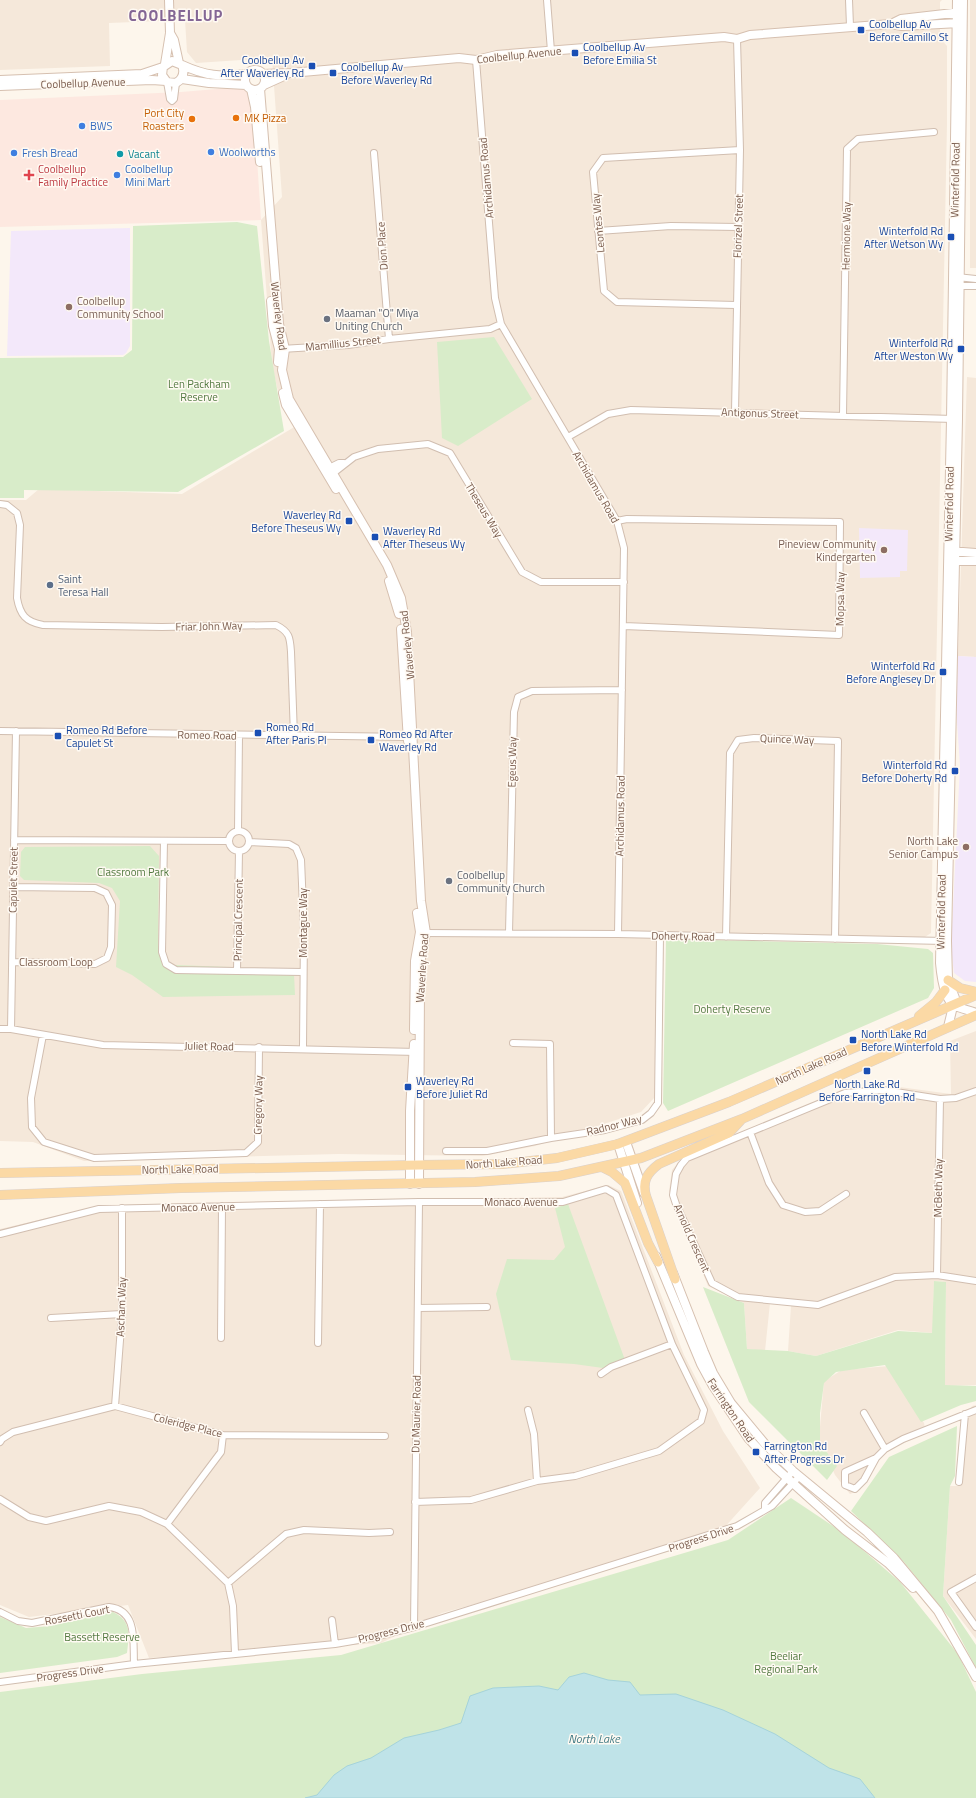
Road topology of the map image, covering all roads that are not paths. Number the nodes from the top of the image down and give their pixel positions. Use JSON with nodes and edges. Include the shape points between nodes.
{"nodes":[{"id":1,"x":169,"y":0,"type":"edge"},
{"id":2,"x":547,"y":0,"type":"edge"},
{"id":3,"x":849,"y":0,"type":"edge"},
{"id":4,"x":957,"y":0,"type":"edge"},
{"id":5,"x":963,"y":0,"type":"edge"},
{"id":6,"x":960,"y":12,"type":"junction"},
{"id":7,"x":960,"y":23,"type":"junction"},
{"id":8,"x":890,"y":24,"type":"junction"},
{"id":9,"x":850,"y":26,"type":"junction"},
{"id":10,"x":170,"y":33,"type":"junction"},
{"id":11,"x":737,"y":39,"type":"junction"},
{"id":12,"x":551,"y":51,"type":"junction"},
{"id":13,"x":476,"y":60,"type":"junction"},
{"id":14,"x":180,"y":64,"type":"junction"},
{"id":15,"x":164,"y":66,"type":"junction"},
{"id":16,"x":291,"y":73,"type":"junction"},
{"id":17,"x":247,"y":74,"type":"junction"},
{"id":18,"x":262,"y":74,"type":"junction"},
{"id":19,"x":97,"y":79,"type":"junction"},
{"id":20,"x":0,"y":80,"type":"edge"},
{"id":21,"x":167,"y":81,"type":"junction"},
{"id":22,"x":179,"y":81,"type":"junction"},
{"id":23,"x":0,"y":86,"type":"edge"},
{"id":24,"x":248,"y":87,"type":"junction"},
{"id":25,"x":262,"y":87,"type":"junction"},
{"id":26,"x":934,"y":132,"type":"dead end"},
{"id":27,"x":740,"y":150,"type":"junction"},
{"id":28,"x":374,"y":154,"type":"dead end"},
{"id":29,"x":738,"y":227,"type":"junction"},
{"id":30,"x":598,"y":231,"type":"junction"},
{"id":31,"x":976,"y":278,"type":"edge"},
{"id":32,"x":956,"y":282,"type":"junction"},
{"id":33,"x":976,"y":286,"type":"edge"},
{"id":34,"x":736,"y":305,"type":"junction"},
{"id":35,"x":501,"y":324,"type":"junction"},
{"id":36,"x":389,"y":339,"type":"junction"},
{"id":37,"x":282,"y":349,"type":"junction"},
{"id":38,"x":735,"y":412,"type":"junction"},
{"id":39,"x":843,"y":416,"type":"junction"},
{"id":40,"x":954,"y":419,"type":"junction"},
{"id":41,"x":568,"y":437,"type":"junction"},
{"id":42,"x":329,"y":472,"type":"junction"},
{"id":43,"x":0,"y":504,"type":"edge"},
{"id":44,"x":617,"y":521,"type":"junction"},
{"id":45,"x":951,"y":551,"type":"junction"},
{"id":46,"x":976,"y":553,"type":"edge"},
{"id":47,"x":951,"y":561,"type":"junction"},
{"id":48,"x":976,"y":561,"type":"edge"},
{"id":49,"x":624,"y":582,"type":"junction"},
{"id":50,"x":624,"y":626,"type":"junction"},
{"id":51,"x":622,"y":690,"type":"junction"},
{"id":52,"x":0,"y":731,"type":"edge"},
{"id":53,"x":16,"y":731,"type":"junction"},
{"id":54,"x":239,"y":735,"type":"junction"},
{"id":55,"x":294,"y":736,"type":"junction"},
{"id":56,"x":411,"y":737,"type":"junction"},
{"id":57,"x":238,"y":831,"type":"junction"},
{"id":58,"x":14,"y":840,"type":"junction"},
{"id":59,"x":164,"y":841,"type":"junction"},
{"id":60,"x":228,"y":841,"type":"junction"},
{"id":61,"x":249,"y":842,"type":"junction"},
{"id":62,"x":239,"y":851,"type":"junction"},
{"id":63,"x":13,"y":887,"type":"junction"},
{"id":64,"x":423,"y":933,"type":"junction"},
{"id":65,"x":509,"y":934,"type":"junction"},
{"id":66,"x":618,"y":934,"type":"junction"},
{"id":67,"x":660,"y":936,"type":"junction"},
{"id":68,"x":726,"y":937,"type":"junction"},
{"id":69,"x":835,"y":939,"type":"junction"},
{"id":70,"x":943,"y":941,"type":"junction"},
{"id":71,"x":12,"y":962,"type":"junction"},
{"id":72,"x":237,"y":971,"type":"junction"},
{"id":73,"x":303,"y":972,"type":"junction"},
{"id":74,"x":948,"y":980,"type":"junction"},
{"id":75,"x":945,"y":990,"type":"junction"},
{"id":76,"x":976,"y":994,"type":"edge"},
{"id":77,"x":953,"y":1005,"type":"junction"},
{"id":78,"x":976,"y":1014,"type":"edge"},
{"id":79,"x":912,"y":1022,"type":"junction"},
{"id":80,"x":948,"y":1027,"type":"junction"},
{"id":81,"x":0,"y":1029,"type":"edge"},
{"id":82,"x":11,"y":1029,"type":"junction"},
{"id":83,"x":43,"y":1034,"type":"junction"},
{"id":84,"x":513,"y":1043,"type":"dead end"},
{"id":85,"x":260,"y":1047,"type":"junction"},
{"id":86,"x":303,"y":1048,"type":"junction"},
{"id":87,"x":417,"y":1052,"type":"junction"},
{"id":88,"x":976,"y":1091,"type":"edge"},
{"id":89,"x":940,"y":1099,"type":"junction"},
{"id":90,"x":742,"y":1119,"type":"junction"},
{"id":91,"x":750,"y":1132,"type":"junction"},
{"id":92,"x":551,"y":1138,"type":"junction"},
{"id":93,"x":622,"y":1143,"type":"junction"},
{"id":94,"x":446,"y":1151,"type":"dead end"},
{"id":95,"x":627,"y":1161,"type":"junction"},
{"id":96,"x":410,"y":1165,"type":"junction"},
{"id":97,"x":420,"y":1165,"type":"junction"},
{"id":98,"x":602,"y":1167,"type":"junction"},
{"id":99,"x":0,"y":1173,"type":"edge"},
{"id":100,"x":410,"y":1184,"type":"junction"},
{"id":101,"x":420,"y":1184,"type":"junction"},
{"id":102,"x":846,"y":1194,"type":"dead end"},
{"id":103,"x":0,"y":1195,"type":"edge"},
{"id":104,"x":419,"y":1202,"type":"junction"},
{"id":105,"x":320,"y":1204,"type":"junction"},
{"id":106,"x":222,"y":1206,"type":"junction"},
{"id":107,"x":122,"y":1208,"type":"junction"},
{"id":108,"x":0,"y":1234,"type":"edge"},
{"id":109,"x":658,"y":1262,"type":"junction"},
{"id":110,"x":937,"y":1275,"type":"junction"},
{"id":111,"x":676,"y":1279,"type":"junction"},
{"id":112,"x":976,"y":1281,"type":"edge"},
{"id":113,"x":487,"y":1307,"type":"dead end"},
{"id":114,"x":418,"y":1308,"type":"junction"},
{"id":115,"x":122,"y":1314,"type":"junction"},
{"id":116,"x":51,"y":1318,"type":"dead end"},
{"id":117,"x":221,"y":1338,"type":"dead end"},
{"id":118,"x":318,"y":1343,"type":"dead end"},
{"id":119,"x":672,"y":1344,"type":"junction"},
{"id":120,"x":601,"y":1374,"type":"dead end"},
{"id":121,"x":115,"y":1406,"type":"junction"},
{"id":122,"x":528,"y":1410,"type":"dead end"},
{"id":123,"x":976,"y":1410,"type":"edge"},
{"id":124,"x":864,"y":1413,"type":"dead end"},
{"id":125,"x":965,"y":1414,"type":"junction"},
{"id":126,"x":223,"y":1436,"type":"junction"},
{"id":127,"x":385,"y":1436,"type":"dead end"},
{"id":128,"x":0,"y":1442,"type":"edge"},
{"id":129,"x":885,"y":1449,"type":"junction"},
{"id":130,"x":876,"y":1458,"type":"junction"},
{"id":131,"x":796,"y":1473,"type":"junction"},
{"id":132,"x":537,"y":1481,"type":"junction"},
{"id":133,"x":790,"y":1481,"type":"junction"},
{"id":134,"x":959,"y":1482,"type":"dead end"},
{"id":135,"x":0,"y":1499,"type":"edge"},
{"id":136,"x":414,"y":1502,"type":"junction"},
{"id":137,"x":167,"y":1524,"type":"junction"},
{"id":138,"x":390,"y":1532,"type":"dead end"},
{"id":139,"x":976,"y":1578,"type":"edge"},
{"id":140,"x":228,"y":1583,"type":"junction"},
{"id":141,"x":0,"y":1612,"type":"edge"},
{"id":142,"x":332,"y":1620,"type":"dead end"},
{"id":143,"x":976,"y":1626,"type":"edge"},
{"id":144,"x":414,"y":1627,"type":"junction"},
{"id":145,"x":950,"y":1633,"type":"junction"},
{"id":146,"x":335,"y":1644,"type":"junction"},
{"id":147,"x":235,"y":1653,"type":"junction"},
{"id":148,"x":134,"y":1664,"type":"junction"},
{"id":149,"x":976,"y":1677,"type":"edge"},
{"id":150,"x":0,"y":1682,"type":"edge"}],
"edges":[{"from":1,"to":10,"type":"street"},
{"from":2,"to":12,"type":"street"},
{"from":3,"to":9,"type":"street"},
{"from":4,"to":6,"type":"street","name":"Winterfold Road"},
{"from":5,"to":6,"type":"street","name":"Winterfold Road"},
{"from":6,"to":7,"type":"street","name":"Winterfold Road"},
{"from":6,"to":8,"type":"street","name":"Coolbellup Avenue","via":[[901,19]]},
{"from":7,"to":8,"type":"street","name":"Coolbellup Avenue","via":[[902,26]]},
{"from":7,"to":32,"type":"street","name":"Winterfold Road"},
{"from":8,"to":9,"type":"street","name":"Coolbellup Avenue"},
{"from":9,"to":11,"type":"street","name":"Coolbellup Avenue","via":[[750,35]]},
{"from":10,"to":14,"type":"street"},
{"from":10,"to":15,"type":"street"},
{"from":11,"to":12,"type":"street","name":"Coolbellup Avenue","via":[[724,37]]},
{"from":11,"to":27,"type":"street","name":"Florizel Street"},
{"from":12,"to":13,"type":"street","name":"Coolbellup Avenue","via":[[497,55]]},
{"from":13,"to":16,"type":"street","name":"Coolbellup Avenue","via":[[459,58]]},
{"from":13,"to":35,"type":"street","name":"Archidamus Road","via":[[496,298]]},
{"from":14,"to":15,"type":"street","via":[[172,61]]},
{"from":14,"to":17,"type":"street","via":[[214,76]]},
{"from":14,"to":22,"type":"street","via":[[184,72]]},
{"from":15,"to":19,"type":"street","name":"Coolbellup Avenue","via":[[142,74]]},
{"from":15,"to":21,"type":"street","via":[[162,74]]},
{"from":16,"to":18,"type":"street","name":"Coolbellup Avenue"},
{"from":16,"to":25,"type":"street","name":"Coolbellup Avenue"},
{"from":17,"to":18,"type":"street","via":[[253,70]]},
{"from":17,"to":24,"type":"street","via":[[244,80]]},
{"from":18,"to":25,"type":"street","via":[[265,80]]},
{"from":19,"to":20,"type":"street","name":"Coolbellup Avenue"},
{"from":19,"to":21,"type":"street","name":"Coolbellup Avenue"},
{"from":19,"to":23,"type":"street","name":"Coolbellup Avenue"},
{"from":21,"to":22,"type":"street"},
{"from":21,"to":22,"type":"street","via":[[172,102]]},
{"from":22,"to":24,"type":"street"},
{"from":24,"to":25,"type":"street"},
{"from":24,"to":37,"type":"street","name":"Waverley Road","via":[[255,107],[273,326]]},
{"from":25,"to":37,"type":"street","name":"Waverley Road"},
{"from":26,"to":39,"type":"street","name":"Hermione Way","via":[[858,139],[847,149]]},
{"from":27,"to":29,"type":"street","name":"Florizel Street"},
{"from":27,"to":30,"type":"street","name":"Leontes Way","via":[[603,158],[593,172]]},
{"from":28,"to":36,"type":"street","name":"Dion Place"},
{"from":29,"to":30,"type":"street","via":[[671,226]]},
{"from":29,"to":34,"type":"street","name":"Florizel Street"},
{"from":30,"to":34,"type":"street","name":"Leontes Way","via":[[604,291],[617,302]]},
{"from":31,"to":32,"type":"street"},
{"from":32,"to":33,"type":"street"},
{"from":32,"to":40,"type":"street","name":"Winterfold Road"},
{"from":34,"to":38,"type":"street","name":"Florizel Street"},
{"from":35,"to":36,"type":"street","name":"Mamillius Street","via":[[490,329]]},
{"from":35,"to":41,"type":"street","name":"Archidamus Road"},
{"from":36,"to":37,"type":"street","name":"Mamillius Street","via":[[348,345]]},
{"from":37,"to":42,"type":"street","name":"Waverley Road","via":[[282,370],[289,399]]},
{"from":38,"to":39,"type":"street","name":"Antigonus Street"},
{"from":38,"to":41,"type":"street","name":"Antigonus Street","via":[[631,410],[608,414]]},
{"from":39,"to":40,"type":"street","name":"Antigonus Street"},
{"from":40,"to":45,"type":"street","name":"Winterfold Road"},
{"from":41,"to":44,"type":"street","name":"Archidamus Road"},
{"from":42,"to":49,"type":"street","name":"Theseus Way","via":[[339,463],[378,449],[428,444],[450,453],[522,572],[541,582]]},
{"from":42,"to":56,"type":"street","name":"Waverley Road","via":[[379,550],[401,598],[409,650]]},
{"from":43,"to":55,"type":"street","name":"Friar John Way","via":[[7,505],[17,513],[20,522],[17,598],[19,609],[25,619],[43,625],[276,625],[285,630],[290,639]]},
{"from":44,"to":49,"type":"street","name":"Archidamus Road","via":[[624,548]]},
{"from":44,"to":50,"type":"street","name":"Mopsa Way","via":[[627,519],[840,522],[839,635]]},
{"from":45,"to":46,"type":"street"},
{"from":45,"to":47,"type":"street","name":"Winterfold Road"},
{"from":47,"to":48,"type":"street"},
{"from":47,"to":70,"type":"street","name":"Winterfold Road"},
{"from":49,"to":50,"type":"street","name":"Archidamus Road"},
{"from":50,"to":51,"type":"street","name":"Archidamus Road"},
{"from":51,"to":65,"type":"street","name":"Egeus Way","via":[[532,690],[518,697],[514,712]]},
{"from":51,"to":66,"type":"street","name":"Archidamus Road"},
{"from":52,"to":53,"type":"street","name":"Romeo Road"},
{"from":53,"to":54,"type":"street","name":"Romeo Road"},
{"from":53,"to":58,"type":"street","name":"Capulet Street"},
{"from":54,"to":55,"type":"street","name":"Romeo Road"},
{"from":54,"to":57,"type":"street"},
{"from":55,"to":56,"type":"street","name":"Romeo Road"},
{"from":56,"to":64,"type":"street","name":"Waverley Road"},
{"from":57,"to":60,"type":"street","via":[[232,833]]},
{"from":57,"to":61,"type":"street","via":[[246,834]]},
{"from":58,"to":59,"type":"street"},
{"from":58,"to":63,"type":"street","name":"Capulet Street"},
{"from":59,"to":60,"type":"street"},
{"from":59,"to":72,"type":"street","via":[[162,952],[166,964],[176,970]]},
{"from":60,"to":62,"type":"street","via":[[232,848]]},
{"from":61,"to":62,"type":"street","via":[[247,847]]},
{"from":61,"to":73,"type":"street","name":"Montague Way","via":[[289,844],[299,853],[303,879]]},
{"from":62,"to":72,"type":"street","name":"Principal Crescent"},
{"from":63,"to":71,"type":"street","name":"Capulet Street"},
{"from":63,"to":71,"type":"street","name":"Classroom Loop","via":[[95,888],[106,893],[112,905],[111,946],[107,958],[95,964]]},
{"from":64,"to":65,"type":"street","name":"Doherty Road"},
{"from":64,"to":87,"type":"street","name":"Waverley Road","via":[[415,961]]},
{"from":65,"to":66,"type":"street","name":"Doherty Road"},
{"from":66,"to":67,"type":"street","name":"Doherty Road"},
{"from":67,"to":68,"type":"street","name":"Doherty Road"},
{"from":67,"to":92,"type":"street","name":"Radnor Way","via":[[658,1103],[642,1120],[605,1130]]},
{"from":68,"to":69,"type":"street","name":"Doherty Road"},
{"from":68,"to":69,"type":"street","name":"Quince Way","via":[[730,753],[738,740],[754,738],[838,741]]},
{"from":69,"to":70,"type":"street","name":"Doherty Road"},
{"from":70,"to":74,"type":"street","name":"Winterfold Road"},
{"from":70,"to":75,"type":"street","name":"Winterfold Road","via":[[941,977]]},
{"from":71,"to":82,"type":"street","name":"Capulet Street"},
{"from":72,"to":73,"type":"street","name":"Principal Crescent"},
{"from":73,"to":86,"type":"street","name":"Montague Way"},
{"from":74,"to":76,"type":"main road"},
{"from":74,"to":77,"type":"street","name":"Winterfold Road","via":[[955,998]]},
{"from":75,"to":77,"type":"street","name":"Winterfold Road","via":[[948,1000]]},
{"from":75,"to":79,"type":"main road","via":[[936,1002]]},
{"from":76,"to":77,"type":"main road","name":"North Lake Road"},
{"from":77,"to":78,"type":"street"},
{"from":77,"to":79,"type":"main road","name":"North Lake Road"},
{"from":77,"to":80,"type":"street","name":"Winterfold Road"},
{"from":78,"to":80,"type":"main road","name":"North Lake Road"},
{"from":79,"to":93,"type":"main road","name":"North Lake Road","via":[[729,1102]]},
{"from":80,"to":90,"type":"main road","name":"North Lake Road"},
{"from":81,"to":82,"type":"street","name":"Juliet Road"},
{"from":82,"to":83,"type":"street","name":"Juliet Road"},
{"from":83,"to":85,"type":"street","name":"Juliet Road","via":[[103,1045]]},
{"from":83,"to":85,"type":"street","name":"Gregory Way","via":[[32,1098],[32,1127],[44,1142],[94,1158],[246,1153],[258,1142]]},
{"from":84,"to":92,"type":"street","via":[[550,1044]]},
{"from":85,"to":86,"type":"street","name":"Juliet Road"},
{"from":86,"to":87,"type":"street","name":"Juliet Road"},
{"from":87,"to":96,"type":"street","name":"Waverley Road"},
{"from":87,"to":97,"type":"street","name":"Waverley Road"},
{"from":88,"to":89,"type":"street","via":[[956,1098]]},
{"from":89,"to":91,"type":"street","name":"Arnold Crescent","via":[[880,1090],[845,1094]]},
{"from":89,"to":110,"type":"street","name":"McBeth Way"},
{"from":90,"to":95,"type":"main road","name":"North Lake Road"},
{"from":90,"to":111,"type":"main road","via":[[730,1132],[659,1164],[646,1176],[646,1196]]},
{"from":91,"to":102,"type":"street","via":[[769,1183],[783,1205],[805,1212],[820,1211]]},
{"from":91,"to":110,"type":"street","name":"Arnold Crescent","via":[[687,1158],[675,1179],[673,1195],[676,1204],[712,1283],[738,1297],[818,1304],[895,1277]]},
{"from":92,"to":94,"type":"street","name":"Radnor Way","via":[[487,1151]]},
{"from":93,"to":95,"type":"street","name":"Farrington Road"},
{"from":93,"to":97,"type":"main road","name":"North Lake Road","via":[[557,1158],[511,1164]]},
{"from":95,"to":98,"type":"main road","name":"North Lake Road"},
{"from":95,"to":109,"type":"street","name":"Farrington Road"},
{"from":95,"to":111,"type":"street","name":"Farrington Road"},
{"from":96,"to":97,"type":"main road","name":"North Lake Road"},
{"from":96,"to":99,"type":"main road","name":"North Lake Road"},
{"from":96,"to":100,"type":"street","name":"Waverley Road"},
{"from":97,"to":101,"type":"street","name":"Waverley Road"},
{"from":98,"to":101,"type":"main road","name":"North Lake Road","via":[[543,1178]]},
{"from":98,"to":109,"type":"main road","via":[[625,1183]]},
{"from":100,"to":101,"type":"main road","name":"North Lake Road"},
{"from":100,"to":103,"type":"main road","name":"North Lake Road","via":[[180,1188]]},
{"from":104,"to":105,"type":"street","name":"Monaco Avenue"},
{"from":104,"to":114,"type":"street","name":"Du Maurier Road"},
{"from":104,"to":119,"type":"street","name":"Monaco Avenue","via":[[563,1202],[606,1189],[616,1195]]},
{"from":105,"to":106,"type":"street","name":"Monaco Avenue"},
{"from":105,"to":118,"type":"street"},
{"from":106,"to":107,"type":"street","name":"Monaco Avenue"},
{"from":106,"to":117,"type":"street"},
{"from":107,"to":108,"type":"street","name":"Monaco Avenue","via":[[99,1209]]},
{"from":107,"to":115,"type":"street","name":"Ascham Way"},
{"from":109,"to":133,"type":"street","name":"Farrington Road","via":[[701,1364],[713,1386],[748,1438]]},
{"from":110,"to":112,"type":"street"},
{"from":111,"to":131,"type":"street","name":"Farrington Road","via":[[704,1352],[724,1392],[753,1431]]},
{"from":113,"to":114,"type":"street"},
{"from":114,"to":136,"type":"street","name":"Du Maurier Road"},
{"from":115,"to":116,"type":"street"},
{"from":115,"to":121,"type":"street","name":"Ascham Way"},
{"from":119,"to":120,"type":"street","via":[[612,1367]]},
{"from":119,"to":132,"type":"street","name":"Monaco Avenue","via":[[704,1410],[700,1421],[659,1451],[574,1476]]},
{"from":121,"to":126,"type":"street","name":"Coleridge Place"},
{"from":121,"to":128,"type":"street","name":"Coleridge Place","via":[[13,1432]]},
{"from":122,"to":132,"type":"street","via":[[534,1434]]},
{"from":123,"to":125,"type":"street"},
{"from":124,"to":129,"type":"street"},
{"from":125,"to":129,"type":"street"},
{"from":125,"to":134,"type":"street"},
{"from":126,"to":127,"type":"street","name":"Coleridge Place"},
{"from":126,"to":137,"type":"street","via":[[221,1452]]},
{"from":129,"to":130,"type":"street"},
{"from":130,"to":130,"type":"street","via":[[864,1480],[855,1489],[844,1485],[845,1472]]},
{"from":131,"to":133,"type":"street","name":"Progress Drive"},
{"from":131,"to":145,"type":"street","name":"Farrington Road","via":[[894,1558],[938,1611]]},
{"from":132,"to":136,"type":"street","name":"Monaco Avenue","via":[[471,1500]]},
{"from":133,"to":144,"type":"street","name":"Progress Drive","via":[[772,1506],[737,1526]]},
{"from":133,"to":145,"type":"street","name":"Farrington Road","via":[[908,1582]]},
{"from":135,"to":137,"type":"street","via":[[29,1517],[46,1521],[109,1506],[141,1512]]},
{"from":136,"to":144,"type":"street","name":"Du Maurier Road"},
{"from":137,"to":140,"type":"street"},
{"from":138,"to":140,"type":"street","via":[[304,1530],[286,1534]]},
{"from":139,"to":143,"type":"street","via":[[951,1592]]},
{"from":140,"to":147,"type":"street","via":[[233,1606]]},
{"from":141,"to":148,"type":"street","name":"Rossetti Court","via":[[32,1623],[109,1607],[122,1610],[132,1626]]},
{"from":142,"to":146,"type":"street"},
{"from":144,"to":146,"type":"street","name":"Progress Drive"},
{"from":145,"to":149,"type":"street","name":"Farrington Road"},
{"from":146,"to":147,"type":"street","name":"Progress Drive"},
{"from":147,"to":148,"type":"street","name":"Progress Drive"},
{"from":148,"to":150,"type":"street","name":"Progress Drive"}]}
